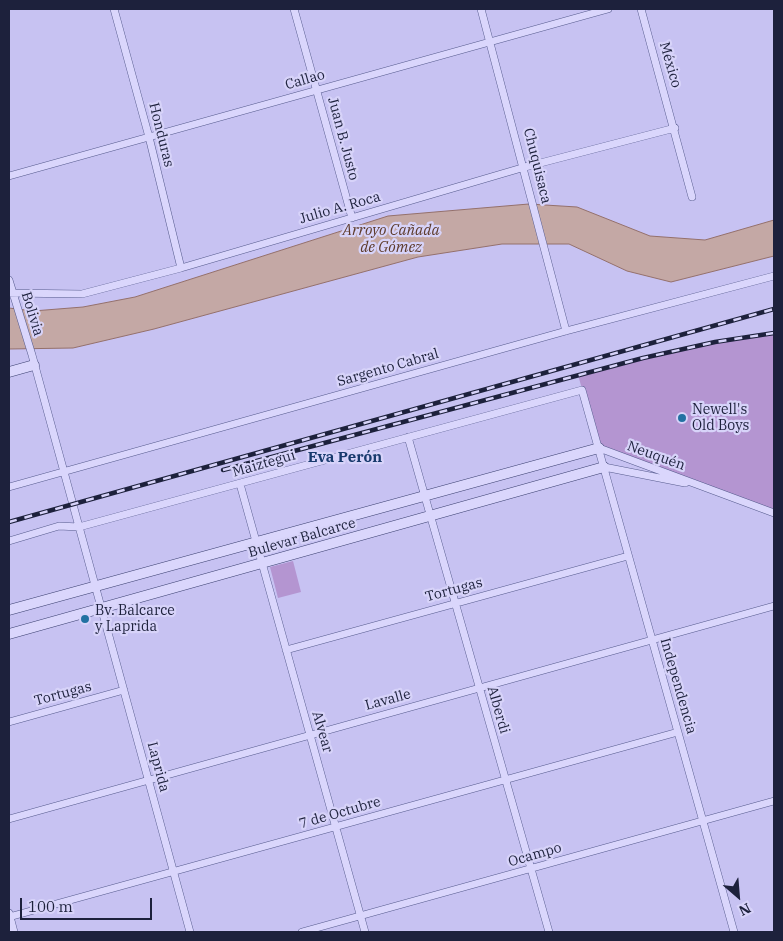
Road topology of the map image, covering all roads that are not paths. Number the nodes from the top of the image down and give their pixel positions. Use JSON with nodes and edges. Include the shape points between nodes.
{"nodes":[{"id":1,"x":114,"y":9,"type":"edge"},
{"id":2,"x":294,"y":9,"type":"edge"},
{"id":3,"x":481,"y":9,"type":"edge"},
{"id":4,"x":608,"y":9,"type":"edge"},
{"id":5,"x":641,"y":9,"type":"edge"},
{"id":6,"x":490,"y":42,"type":"junction"},
{"id":7,"x":316,"y":90,"type":"junction"},
{"id":8,"x":675,"y":128,"type":"junction"},
{"id":9,"x":149,"y":137,"type":"junction"},
{"id":10,"x":525,"y":167,"type":"junction"},
{"id":11,"x":9,"y":176,"type":"edge"},
{"id":12,"x":692,"y":198,"type":"dead end"},
{"id":13,"x":352,"y":218,"type":"junction"},
{"id":14,"x":181,"y":268,"type":"junction"},
{"id":15,"x":774,"y":276,"type":"edge"},
{"id":16,"x":9,"y":280,"type":"edge"},
{"id":17,"x":11,"y":293,"type":"edge"},
{"id":18,"x":566,"y":330,"type":"junction"},
{"id":19,"x":33,"y":360,"type":"junction"},
{"id":20,"x":9,"y":372,"type":"edge"},
{"id":21,"x":582,"y":390,"type":"joint"},
{"id":22,"x":408,"y":437,"type":"junction"},
{"id":23,"x":599,"y":447,"type":"junction"},
{"id":24,"x":604,"y":468,"type":"junction"},
{"id":25,"x":64,"y":472,"type":"junction"},
{"id":26,"x":240,"y":484,"type":"junction"},
{"id":27,"x":9,"y":487,"type":"edge"},
{"id":28,"x":705,"y":487,"type":"junction"},
{"id":29,"x":424,"y":495,"type":"junction"},
{"id":30,"x":774,"y":513,"type":"edge"},
{"id":31,"x":430,"y":516,"type":"junction"},
{"id":32,"x":79,"y":529,"type":"junction"},
{"id":33,"x":256,"y":540,"type":"junction"},
{"id":34,"x":9,"y":541,"type":"edge"},
{"id":35,"x":628,"y":556,"type":"junction"},
{"id":36,"x":262,"y":563,"type":"junction"},
{"id":37,"x":95,"y":586,"type":"junction"},
{"id":38,"x":456,"y":602,"type":"junction"},
{"id":39,"x":774,"y":606,"type":"edge"},
{"id":40,"x":101,"y":608,"type":"junction"},
{"id":41,"x":9,"y":610,"type":"edge"},
{"id":42,"x":9,"y":634,"type":"edge"},
{"id":43,"x":652,"y":639,"type":"junction"},
{"id":44,"x":286,"y":650,"type":"junction"},
{"id":45,"x":479,"y":688,"type":"junction"},
{"id":46,"x":124,"y":690,"type":"junction"},
{"id":47,"x":9,"y":722,"type":"edge"},
{"id":48,"x":678,"y":732,"type":"junction"},
{"id":49,"x":310,"y":735,"type":"junction"},
{"id":50,"x":505,"y":780,"type":"junction"},
{"id":51,"x":149,"y":781,"type":"junction"},
{"id":52,"x":774,"y":801,"type":"edge"},
{"id":53,"x":9,"y":819,"type":"edge"},
{"id":54,"x":703,"y":821,"type":"junction"},
{"id":55,"x":336,"y":827,"type":"junction"},
{"id":56,"x":531,"y":870,"type":"junction"},
{"id":57,"x":174,"y":873,"type":"junction"},
{"id":58,"x":9,"y":915,"type":"edge"},
{"id":59,"x":360,"y":916,"type":"junction"},
{"id":60,"x":14,"y":932,"type":"edge"},
{"id":61,"x":190,"y":932,"type":"edge"},
{"id":62,"x":302,"y":932,"type":"edge"},
{"id":63,"x":365,"y":932,"type":"edge"},
{"id":64,"x":549,"y":932,"type":"edge"},
{"id":65,"x":734,"y":932,"type":"edge"}],
"edges":[{"from":1,"to":9,"type":"street","name":"Honduras"},
{"from":2,"to":7,"type":"street","name":"Juan B. Justo"},
{"from":3,"to":6,"type":"street","name":"Chuquisaca"},
{"from":4,"to":6,"type":"street","name":"Callao"},
{"from":5,"to":8,"type":"street","name":"México"},
{"from":6,"to":7,"type":"street","name":"Callao"},
{"from":6,"to":10,"type":"street","name":"Chuquisaca"},
{"from":7,"to":9,"type":"street","name":"Callao"},
{"from":7,"to":13,"type":"street","name":"Juan B. Justo"},
{"from":8,"to":10,"type":"street","name":"Julio A. Roca"},
{"from":8,"to":12,"type":"street","name":"México"},
{"from":9,"to":11,"type":"street","name":"Callao"},
{"from":9,"to":14,"type":"street","name":"Honduras"},
{"from":10,"to":13,"type":"street","name":"Julio A. Roca"},
{"from":10,"to":18,"type":"street","name":"Chuquisaca"},
{"from":13,"to":14,"type":"street","name":"Julio A. Roca"},
{"from":14,"to":17,"type":"street","name":"Julio A. Roca","via":[[82,294]]},
{"from":15,"to":18,"type":"street","name":"Sargento Cabral"},
{"from":16,"to":17,"type":"street","name":"Bolivia"},
{"from":17,"to":19,"type":"street","name":"Bolivia"},
{"from":18,"to":25,"type":"street","name":"Sargento Cabral"},
{"from":19,"to":20,"type":"main road"},
{"from":19,"to":25,"type":"street"},
{"from":21,"to":22,"type":"street","name":"Maiztegui"},
{"from":21,"to":23,"type":"street","name":"Independencia"},
{"from":22,"to":26,"type":"street","name":"Maiztegui"},
{"from":22,"to":29,"type":"street","name":"Alberdi"},
{"from":23,"to":24,"type":"street","name":"Independencia"},
{"from":23,"to":28,"type":"street","name":"Neuquén"},
{"from":23,"to":29,"type":"main road","name":"Bulevar Balcarce"},
{"from":24,"to":28,"type":"street","name":"Neuquén"},
{"from":24,"to":31,"type":"main road","name":"Bulevar Balcarce"},
{"from":24,"to":35,"type":"street","name":"Independencia"},
{"from":25,"to":27,"type":"street","name":"Sargento Cabral"},
{"from":25,"to":32,"type":"street"},
{"from":26,"to":32,"type":"street","name":"Maiztegui"},
{"from":26,"to":33,"type":"street","name":"Alvear"},
{"from":28,"to":30,"type":"street","name":"Neuquén"},
{"from":29,"to":31,"type":"street","name":"Alberdi"},
{"from":29,"to":33,"type":"main road","name":"Bulevar Balcarce"},
{"from":31,"to":36,"type":"main road","name":"Bulevar Balcarce"},
{"from":31,"to":38,"type":"street","name":"Alberdi"},
{"from":32,"to":34,"type":"street","name":"Maiztegui","via":[[59,526]]},
{"from":32,"to":37,"type":"street","name":"Laprida"},
{"from":33,"to":36,"type":"street","name":"Alvear"},
{"from":33,"to":37,"type":"main road","name":"Bulevar Balcarce"},
{"from":35,"to":38,"type":"street","name":"Tortugas"},
{"from":35,"to":43,"type":"street","name":"Independencia"},
{"from":36,"to":40,"type":"main road","name":"Bulevar Balcarce"},
{"from":36,"to":44,"type":"street","name":"Alvear"},
{"from":37,"to":40,"type":"street","name":"Laprida"},
{"from":37,"to":41,"type":"main road","name":"Bulevar Balcarce"},
{"from":38,"to":44,"type":"street","name":"Tortugas"},
{"from":38,"to":45,"type":"street","name":"Alberdi"},
{"from":39,"to":43,"type":"street","name":"Lavalle"},
{"from":40,"to":42,"type":"main road","name":"Bulevar Balcarce"},
{"from":40,"to":46,"type":"street","name":"Laprida"},
{"from":43,"to":45,"type":"street","name":"Lavalle"},
{"from":43,"to":48,"type":"street","name":"Independencia"},
{"from":44,"to":49,"type":"street","name":"Alvear"},
{"from":45,"to":49,"type":"street","name":"Lavalle"},
{"from":45,"to":50,"type":"street","name":"Alberdi"},
{"from":46,"to":47,"type":"street","name":"Tortugas"},
{"from":46,"to":51,"type":"street","name":"Laprida"},
{"from":48,"to":50,"type":"street","name":"7 de Octubre"},
{"from":48,"to":54,"type":"street","name":"Independencia"},
{"from":49,"to":51,"type":"street","name":"Lavalle"},
{"from":49,"to":55,"type":"street","name":"Alvear"},
{"from":50,"to":55,"type":"street","name":"7 de Octubre"},
{"from":50,"to":56,"type":"street","name":"Alberdi"},
{"from":51,"to":53,"type":"street","name":"Lavalle"},
{"from":51,"to":57,"type":"street","name":"Laprida"},
{"from":52,"to":54,"type":"street","name":"Ocampo"},
{"from":54,"to":56,"type":"street","name":"Ocampo"},
{"from":54,"to":65,"type":"street","name":"Independencia"},
{"from":55,"to":57,"type":"street","name":"7 de Octubre"},
{"from":55,"to":59,"type":"street","name":"Alvear"},
{"from":56,"to":59,"type":"street","name":"Ocampo"},
{"from":56,"to":64,"type":"street","name":"Alberdi"},
{"from":57,"to":58,"type":"street","name":"7 de Octubre"},
{"from":57,"to":61,"type":"street","name":"Laprida"},
{"from":58,"to":60,"type":"street"},
{"from":59,"to":62,"type":"street","name":"Ocampo"},
{"from":59,"to":63,"type":"street","name":"Alvear"}]}
